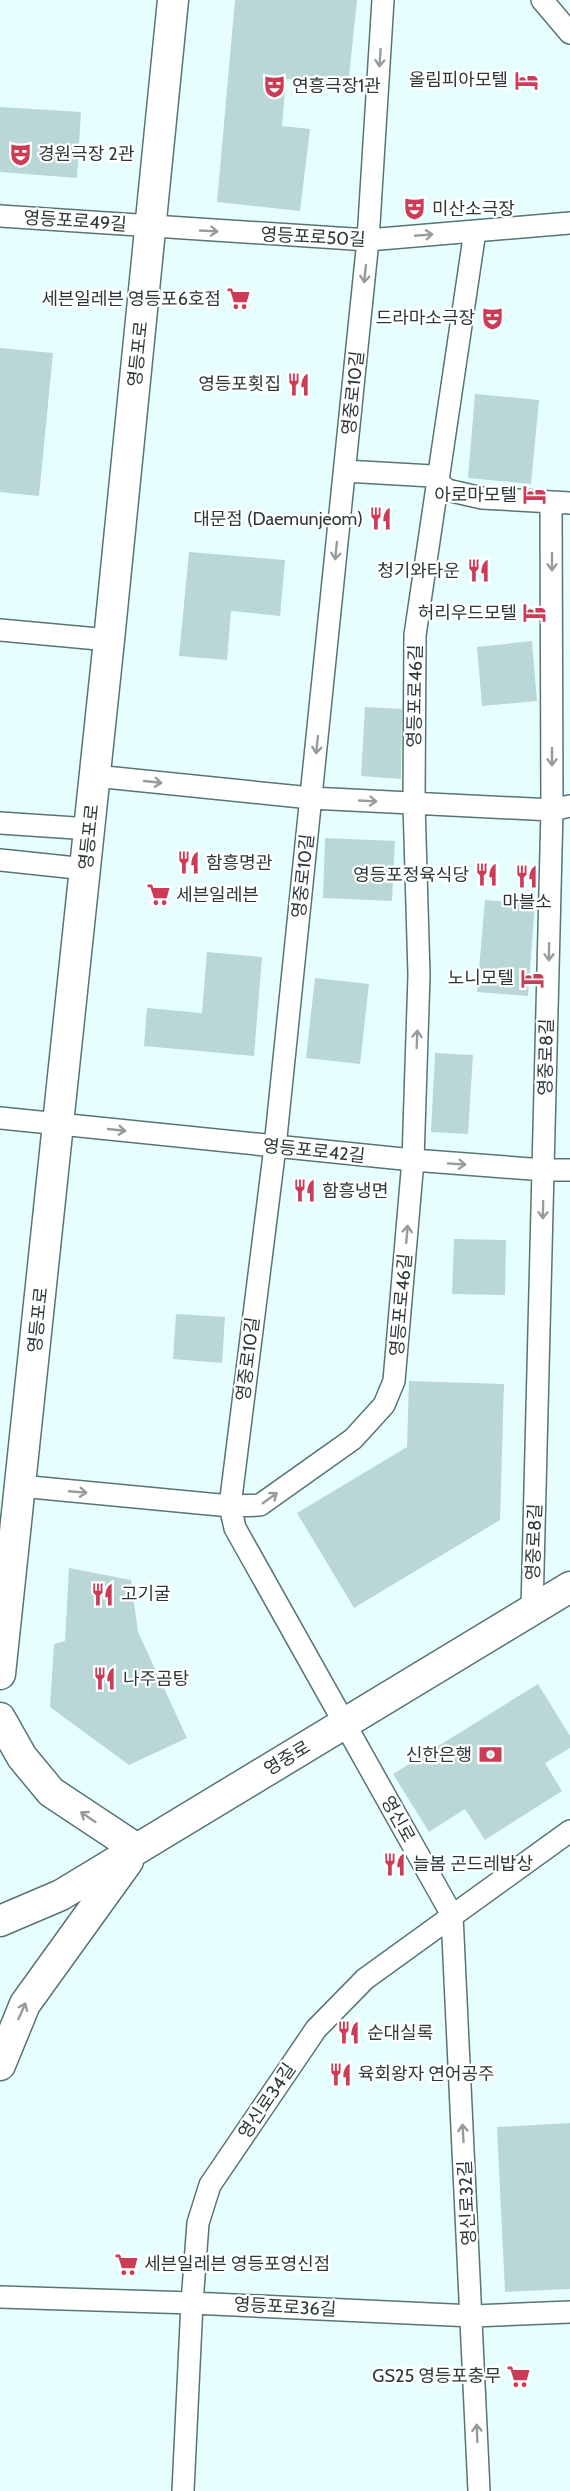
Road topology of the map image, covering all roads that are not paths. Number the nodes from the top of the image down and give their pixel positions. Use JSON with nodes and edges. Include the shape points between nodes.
{"nodes":[{"id":1,"x":173,"y":0,"type":"edge"},
{"id":2,"x":383,"y":0,"type":"edge"},
{"id":3,"x":542,"y":0,"type":"edge"},
{"id":4,"x":570,"y":33,"type":"edge"},
{"id":5,"x":0,"y":216,"type":"edge"},
{"id":6,"x":570,"y":223,"type":"edge"},
{"id":7,"x":150,"y":226,"type":"junction"},
{"id":8,"x":475,"y":231,"type":"junction"},
{"id":9,"x":368,"y":240,"type":"junction"},
{"id":10,"x":345,"y":471,"type":"junction"},
{"id":11,"x":439,"y":483,"type":"junction"},
{"id":12,"x":561,"y":504,"type":"edge"},
{"id":13,"x":0,"y":630,"type":"edge"},
{"id":14,"x":109,"y":640,"type":"junction"},
{"id":15,"x":95,"y":776,"type":"junction"},
{"id":16,"x":311,"y":798,"type":"junction"},
{"id":17,"x":414,"y":803,"type":"junction"},
{"id":18,"x":561,"y":808,"type":"edge"},
{"id":19,"x":0,"y":823,"type":"edge"},
{"id":20,"x":90,"y":829,"type":"junction"},
{"id":21,"x":0,"y":860,"type":"edge"},
{"id":22,"x":86,"y":869,"type":"junction"},
{"id":23,"x":0,"y":1118,"type":"edge"},
{"id":24,"x":58,"y":1124,"type":"junction"},
{"id":25,"x":275,"y":1147,"type":"junction"},
{"id":26,"x":413,"y":1160,"type":"junction"},
{"id":27,"x":544,"y":1170,"type":"junction"},
{"id":28,"x":570,"y":1170,"type":"edge"},
{"id":29,"x":20,"y":1486,"type":"junction"},
{"id":30,"x":230,"y":1506,"type":"junction"},
{"id":31,"x":570,"y":1587,"type":"edge"},
{"id":32,"x":532,"y":1609,"type":"junction"},
{"id":33,"x":0,"y":1674,"type":"edge"},
{"id":34,"x":0,"y":1718,"type":"edge"},
{"id":35,"x":344,"y":1723,"type":"junction"},
{"id":36,"x":570,"y":1831,"type":"edge"},
{"id":37,"x":137,"y":1850,"type":"junction"},
{"id":38,"x":452,"y":1915,"type":"junction"},
{"id":39,"x":0,"y":1921,"type":"edge"},
{"id":40,"x":0,"y":2065,"type":"edge"},
{"id":41,"x":0,"y":2297,"type":"edge"},
{"id":42,"x":192,"y":2303,"type":"junction"},
{"id":43,"x":570,"y":2312,"type":"edge"},
{"id":44,"x":473,"y":2316,"type":"junction"},
{"id":45,"x":183,"y":2491,"type":"edge"},
{"id":46,"x":479,"y":2491,"type":"edge"}],
"edges":[{"from":1,"to":7,"type":"main road","name":"영등포로"},
{"from":2,"to":9,"type":"street","name":"영중로10길","one_way":true},
{"from":3,"to":4,"type":"street"},
{"from":5,"to":7,"type":"street","name":"영등포로49길"},
{"from":6,"to":8,"type":"street","name":"영등포로50길"},
{"from":7,"to":9,"type":"street","name":"영등포로50길","one_way":true},
{"from":7,"to":14,"type":"main road","name":"영등포로"},
{"from":9,"to":8,"type":"street","name":"영등포로50길","one_way":true},
{"from":8,"to":11,"type":"street"},
{"from":9,"to":10,"type":"street","name":"영중로10길","one_way":true},
{"from":10,"to":11,"type":"street","via":[[432,476]]},
{"from":10,"to":16,"type":"street","name":"영중로10길","one_way":true},
{"from":11,"to":12,"type":"street","via":[[447,490],[482,498]]},
{"from":11,"to":17,"type":"street","name":"영등포로46길","via":[[416,634]]},
{"from":12,"to":18,"type":"street","name":"영중로8길","one_way":true},
{"from":13,"to":14,"type":"street"},
{"from":14,"to":15,"type":"main road","name":"영등포로"},
{"from":15,"to":16,"type":"street","one_way":true},
{"from":15,"to":20,"type":"main road","name":"영등포로"},
{"from":16,"to":17,"type":"street","one_way":true},
{"from":16,"to":25,"type":"street","name":"영중로10길"},
{"from":17,"to":18,"type":"street"},
{"from":26,"to":17,"type":"street","name":"영등포로46길","one_way":true,"via":[[419,975]]},
{"from":18,"to":27,"type":"street","name":"영중로8길","one_way":true},
{"from":19,"to":20,"type":"street"},
{"from":20,"to":22,"type":"main road","name":"영등포로"},
{"from":21,"to":22,"type":"street"},
{"from":22,"to":24,"type":"main road","name":"영등포로"},
{"from":23,"to":24,"type":"street","name":"영등포로42길"},
{"from":24,"to":25,"type":"street","name":"영등포로42길","one_way":true},
{"from":24,"to":29,"type":"main road","name":"영등포로"},
{"from":25,"to":26,"type":"street","name":"영등포로42길"},
{"from":25,"to":30,"type":"street","name":"영중로10길"},
{"from":26,"to":27,"type":"street","name":"영등포로42길","one_way":true},
{"from":30,"to":26,"type":"street","name":"영등포로46길","one_way":true,"via":[[260,1505],[353,1439],[384,1405],[394,1382]]},
{"from":27,"to":28,"type":"street","name":"영등포로42길"},
{"from":27,"to":32,"type":"street","name":"영중로8길","one_way":true},
{"from":29,"to":30,"type":"street","name":"영등포로46길","one_way":true},
{"from":29,"to":33,"type":"main road","name":"영등포로"},
{"from":30,"to":35,"type":"street","name":"영중로10길","via":[[235,1528]]},
{"from":31,"to":32,"type":"main road","name":"영중로"},
{"from":32,"to":35,"type":"main road","name":"영중로"},
{"from":37,"to":34,"type":"main road","one_way":true,"via":[[51,1792],[22,1756]]},
{"from":35,"to":37,"type":"main road","name":"영중로"},
{"from":35,"to":38,"type":"street","name":"영신로"},
{"from":36,"to":38,"type":"street","name":"영신로34길"},
{"from":37,"to":39,"type":"main road","name":"영중로","via":[[62,1895]]},
{"from":40,"to":37,"type":"main road","one_way":true,"via":[[25,2004]]},
{"from":38,"to":42,"type":"street","name":"영신로34길","via":[[364,1979],[316,2029],[210,2186],[198,2223]]},
{"from":44,"to":38,"type":"street","name":"영신로32길","one_way":true},
{"from":41,"to":42,"type":"street","name":"영등포로36길"},
{"from":42,"to":44,"type":"street","name":"영등포로36길"},
{"from":42,"to":45,"type":"street","name":"영신로34길"},
{"from":43,"to":44,"type":"street","name":"영등포로36길"},
{"from":46,"to":44,"type":"street","name":"영신로32길","one_way":true}]}
